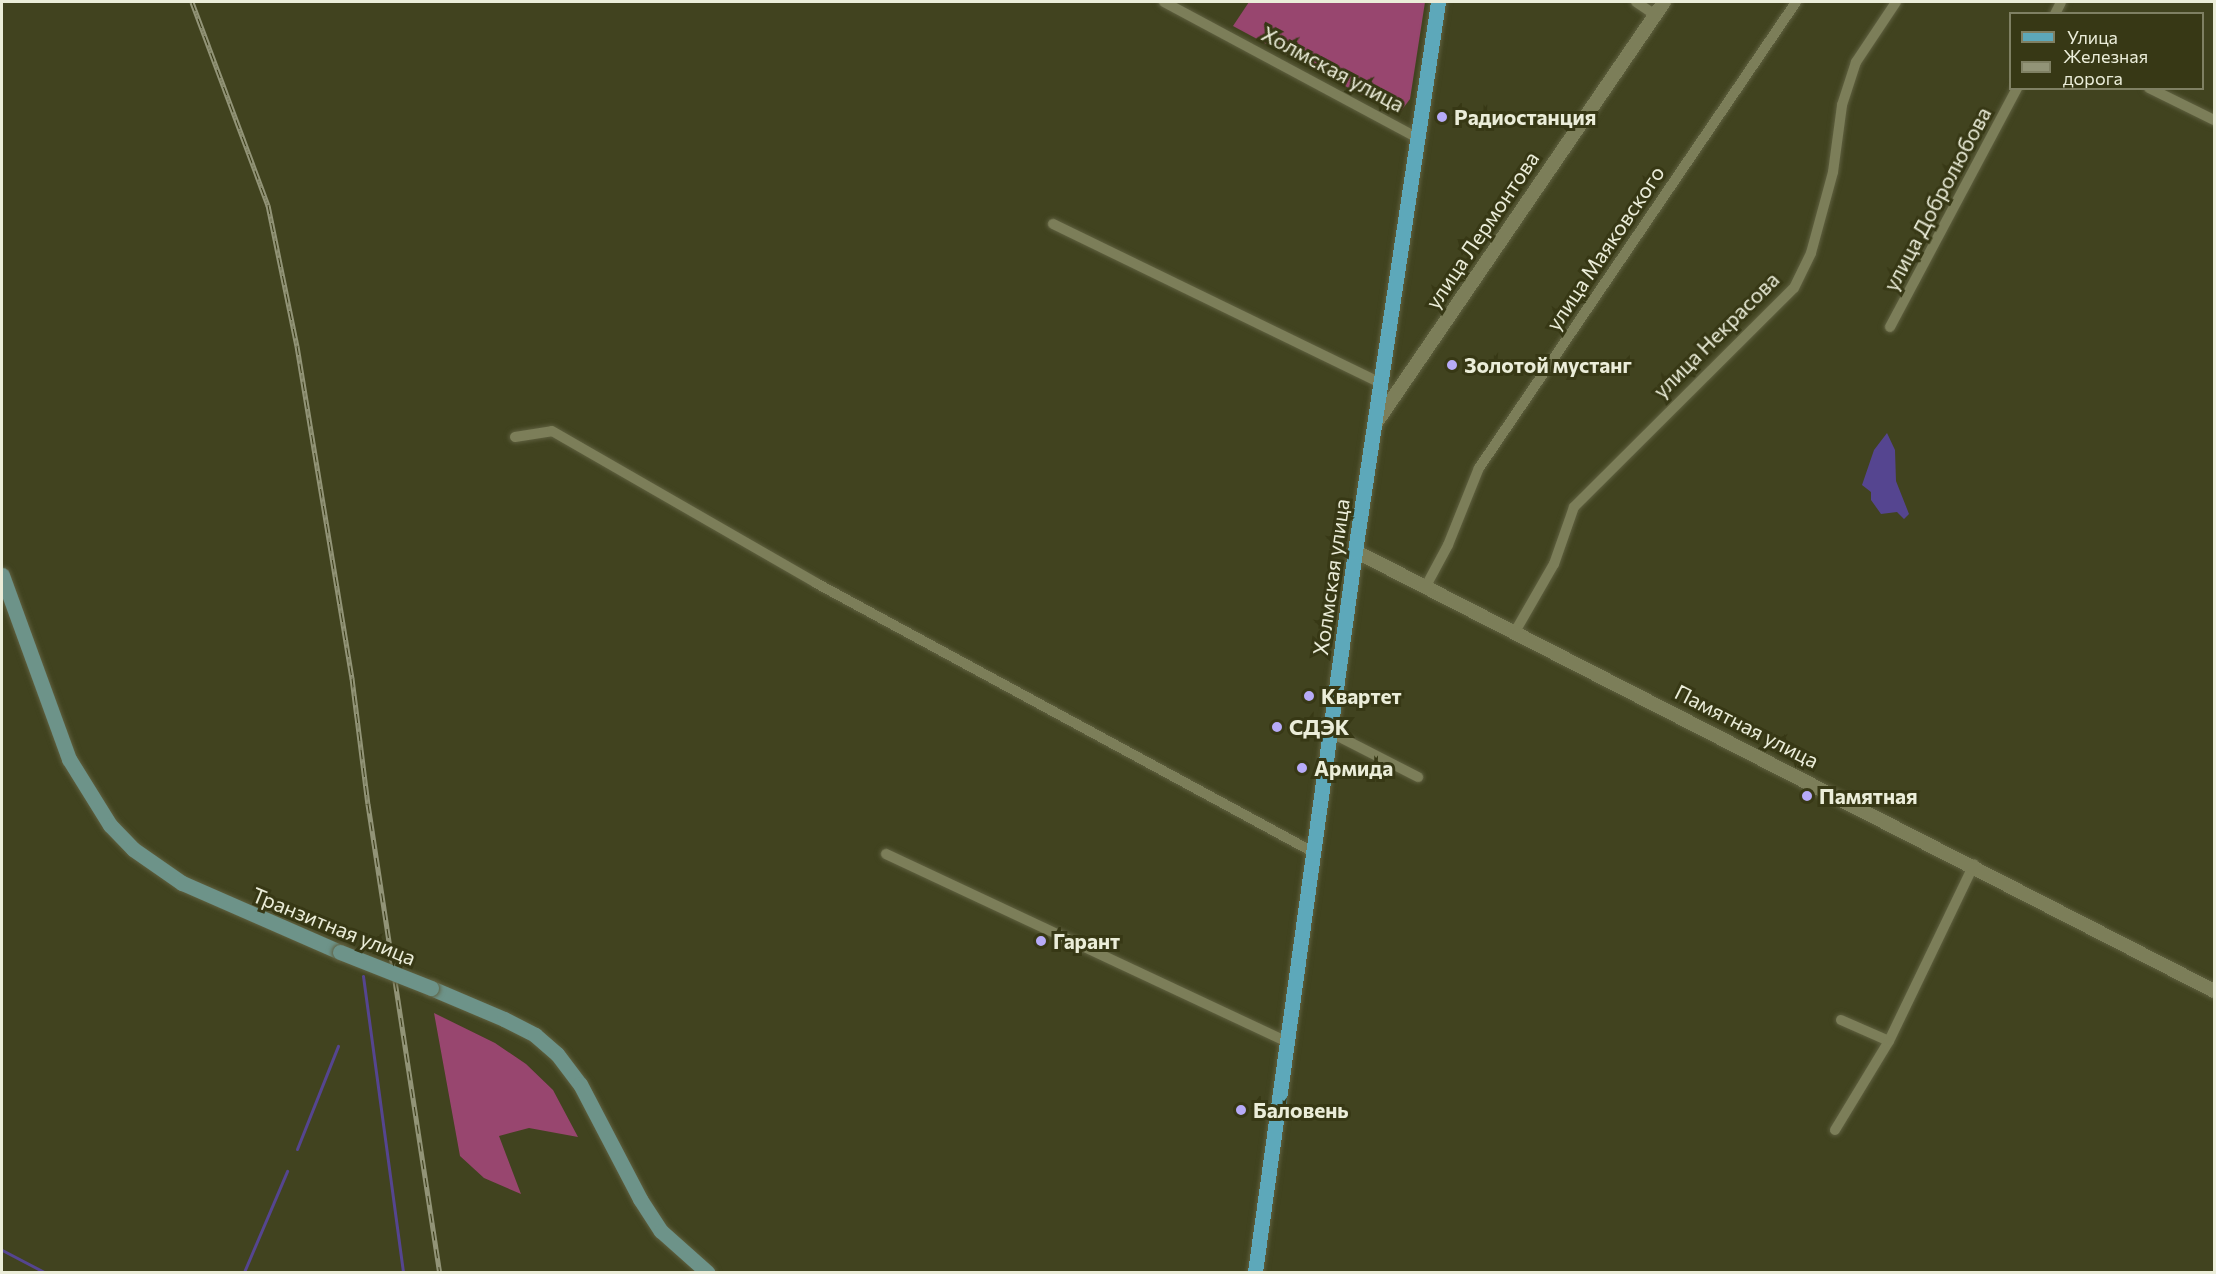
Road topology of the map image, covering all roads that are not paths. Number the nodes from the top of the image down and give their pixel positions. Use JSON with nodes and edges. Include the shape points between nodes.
{"nodes":[{"id":1,"x":1164,"y":2,"type":"edge"},
{"id":2,"x":1438,"y":2,"type":"edge"},
{"id":3,"x":1636,"y":2,"type":"edge"},
{"id":4,"x":1664,"y":2,"type":"edge"},
{"id":5,"x":1796,"y":2,"type":"edge"},
{"id":6,"x":1896,"y":2,"type":"edge"},
{"id":7,"x":1655,"y":15,"type":"junction"},
{"id":8,"x":2016,"y":90,"type":"edge"},
{"id":9,"x":2153,"y":90,"type":"edge"},
{"id":10,"x":2214,"y":120,"type":"edge"},
{"id":11,"x":1419,"y":139,"type":"junction"},
{"id":12,"x":1053,"y":224,"type":"dead end"},
{"id":13,"x":1890,"y":327,"type":"dead end"},
{"id":14,"x":1382,"y":384,"type":"junction"},
{"id":15,"x":1376,"y":423,"type":"junction"},
{"id":16,"x":515,"y":437,"type":"dead end"},
{"id":17,"x":1355,"y":551,"type":"junction"},
{"id":18,"x":2,"y":575,"type":"edge"},
{"id":19,"x":1426,"y":586,"type":"junction"},
{"id":20,"x":1516,"y":630,"type":"junction"},
{"id":21,"x":1330,"y":732,"type":"junction"},
{"id":22,"x":1418,"y":777,"type":"dead end"},
{"id":23,"x":1313,"y":852,"type":"junction"},
{"id":24,"x":886,"y":854,"type":"dead end"},
{"id":25,"x":1974,"y":864,"type":"junction"},
{"id":26,"x":2214,"y":991,"type":"edge"},
{"id":27,"x":1841,"y":1020,"type":"dead end"},
{"id":28,"x":1888,"y":1041,"type":"junction"},
{"id":29,"x":1287,"y":1042,"type":"junction"},
{"id":30,"x":1834,"y":1130,"type":"dead end"},
{"id":31,"x":707,"y":1272,"type":"edge"},
{"id":32,"x":1255,"y":1272,"type":"edge"}],
"edges":[{"from":1,"to":11,"type":"street","name":"Холмская улица"},
{"from":2,"to":11,"type":"main road","name":"Холмская улица"},
{"from":3,"to":7,"type":"street"},
{"from":4,"to":7,"type":"street","name":"улица Лермонтова"},
{"from":5,"to":19,"type":"street","name":"улица Маяковского","via":[[1479,468],[1448,545]]},
{"from":6,"to":20,"type":"street","name":"улица Некрасова","via":[[1856,62],[1842,105],[1833,172],[1810,253],[1794,288],[1574,507],[1554,564]]},
{"from":7,"to":15,"type":"street","name":"улица Лермонтова"},
{"from":8,"to":13,"type":"street","name":"улица Добролюбова"},
{"from":9,"to":10,"type":"street"},
{"from":11,"to":14,"type":"main road","name":"Холмская улица"},
{"from":12,"to":14,"type":"street"},
{"from":14,"to":15,"type":"main road","name":"Холмская улица"},
{"from":15,"to":17,"type":"main road","name":"Холмская улица"},
{"from":16,"to":23,"type":"street","via":[[552,431],[816,583]]},
{"from":17,"to":19,"type":"street","name":"Памятная улица"},
{"from":17,"to":21,"type":"main road","name":"Холмская улица"},
{"from":18,"to":31,"type":"main road","name":"Транзитная улица","bridge":true,"via":[[69,759],[88,795],[133,849],[182,883],[535,1035],[557,1054],[580,1084],[640,1199],[662,1231]]},
{"from":19,"to":20,"type":"street","name":"Памятная улица"},
{"from":20,"to":25,"type":"street","name":"Памятная улица"},
{"from":21,"to":22,"type":"street"},
{"from":21,"to":23,"type":"main road","name":"Холмская улица"},
{"from":23,"to":29,"type":"main road","name":"Холмская улица"},
{"from":24,"to":29,"type":"street"},
{"from":25,"to":26,"type":"street","name":"Памятная улица"},
{"from":25,"to":28,"type":"street"},
{"from":27,"to":28,"type":"street"},
{"from":28,"to":30,"type":"street"},
{"from":29,"to":32,"type":"main road","name":"Холмская улица"}]}
